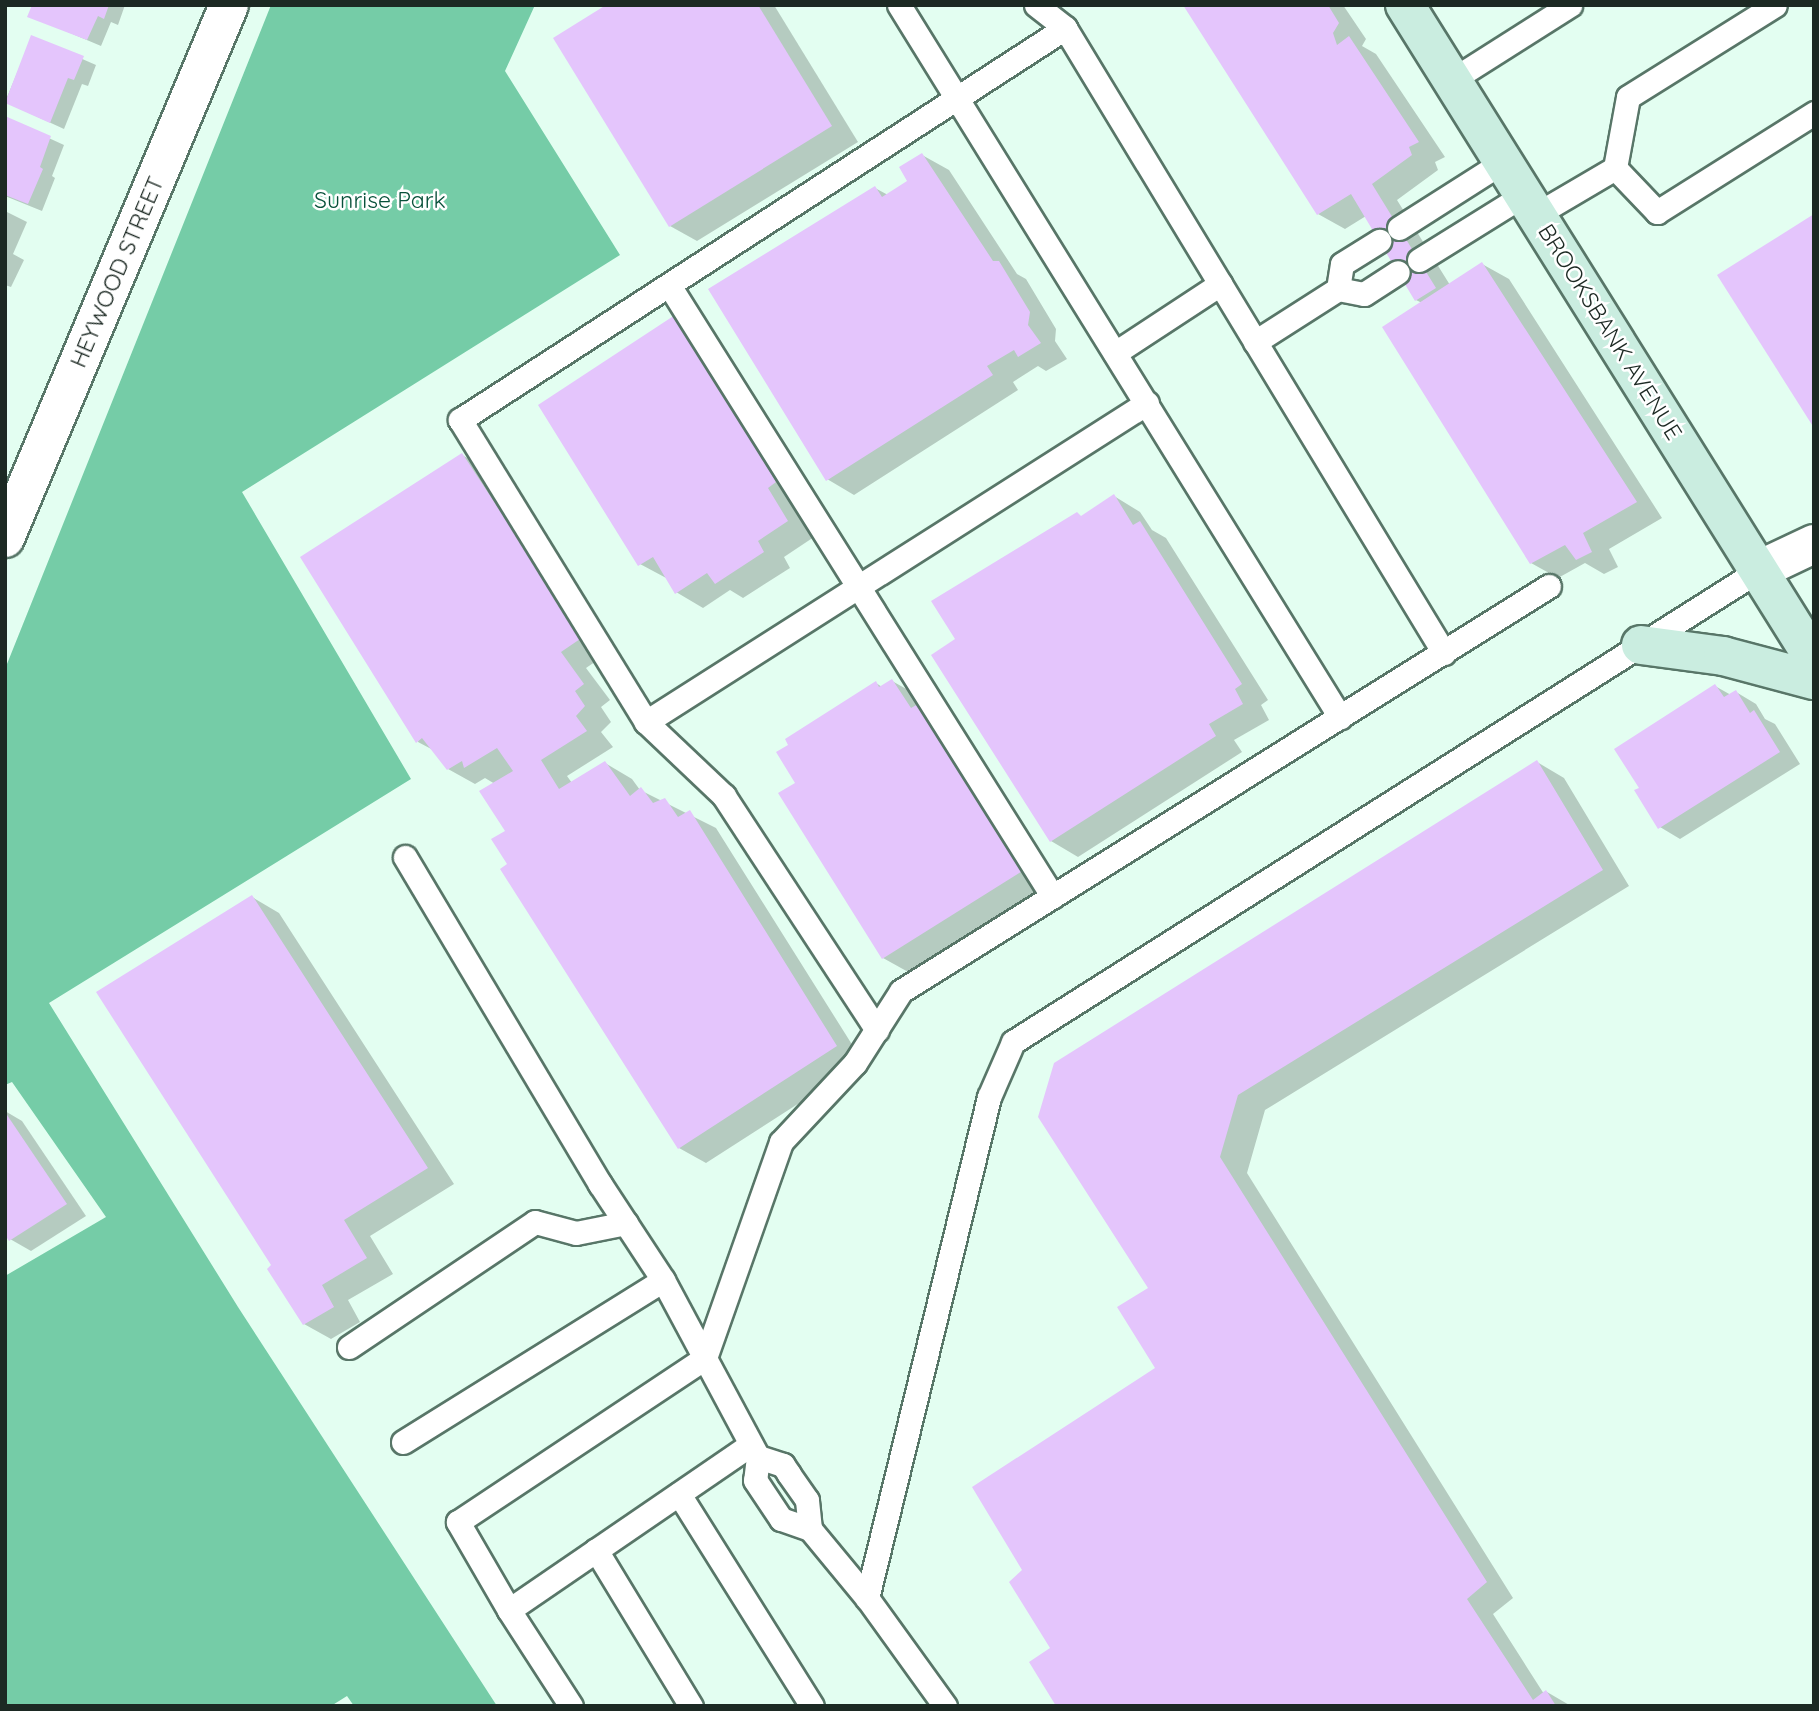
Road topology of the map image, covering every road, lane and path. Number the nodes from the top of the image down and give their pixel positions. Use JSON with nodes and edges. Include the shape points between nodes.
{"nodes":[{"id":1,"x":229,"y":5,"type":"edge"},
{"id":2,"x":899,"y":5,"type":"edge"},
{"id":3,"x":1035,"y":5,"type":"edge"},
{"id":4,"x":1405,"y":5,"type":"edge"},
{"id":5,"x":1570,"y":5,"type":"edge"},
{"id":6,"x":1775,"y":5,"type":"edge"},
{"id":7,"x":1065,"y":28,"type":"junction"},
{"id":8,"x":1452,"y":80,"type":"junction"},
{"id":9,"x":958,"y":97,"type":"junction"},
{"id":10,"x":1814,"y":113,"type":"edge"},
{"id":11,"x":1504,"y":161,"type":"junction"},
{"id":12,"x":1615,"y":168,"type":"junction"},
{"id":13,"x":1531,"y":204,"type":"junction"},
{"id":14,"x":1399,"y":228,"type":"dead end"},
{"id":15,"x":1379,"y":241,"type":"dead end"},
{"id":16,"x":1419,"y":260,"type":"dead end"},
{"id":17,"x":1398,"y":272,"type":"dead end"},
{"id":18,"x":1220,"y":284,"type":"junction"},
{"id":19,"x":669,"y":285,"type":"junction"},
{"id":20,"x":1338,"y":289,"type":"junction"},
{"id":21,"x":1255,"y":342,"type":"junction"},
{"id":22,"x":1115,"y":353,"type":"junction"},
{"id":23,"x":1147,"y":403,"type":"junction"},
{"id":24,"x":5,"y":538,"type":"edge"},
{"id":25,"x":1814,"y":544,"type":"edge"},
{"id":26,"x":1759,"y":570,"type":"junction"},
{"id":27,"x":859,"y":586,"type":"junction"},
{"id":28,"x":1549,"y":586,"type":"dead end"},
{"id":29,"x":1641,"y":645,"type":"junction"},
{"id":30,"x":1444,"y":653,"type":"junction"},
{"id":31,"x":1814,"y":659,"type":"edge"},
{"id":32,"x":1814,"y":680,"type":"edge"},
{"id":33,"x":1340,"y":717,"type":"junction"},
{"id":34,"x":646,"y":722,"type":"junction"},
{"id":35,"x":405,"y":857,"type":"dead end"},
{"id":36,"x":1053,"y":897,"type":"junction"},
{"id":37,"x":877,"y":1030,"type":"junction"},
{"id":38,"x":626,"y":1223,"type":"junction"},
{"id":39,"x":663,"y":1280,"type":"junction"},
{"id":40,"x":349,"y":1347,"type":"dead end"},
{"id":41,"x":705,"y":1358,"type":"junction"},
{"id":42,"x":403,"y":1442,"type":"dead end"},
{"id":43,"x":755,"y":1451,"type":"junction"},
{"id":44,"x":678,"y":1494,"type":"junction"},
{"id":45,"x":810,"y":1529,"type":"junction"},
{"id":46,"x":596,"y":1550,"type":"junction"},
{"id":47,"x":867,"y":1598,"type":"junction"},
{"id":48,"x":509,"y":1610,"type":"junction"},
{"id":49,"x":571,"y":1706,"type":"edge"},
{"id":50,"x":691,"y":1706,"type":"edge"},
{"id":51,"x":812,"y":1706,"type":"edge"},
{"id":52,"x":945,"y":1706,"type":"edge"}],
"edges":[{"from":1,"to":24,"type":"street","name":"HEYWOOD STREET"},
{"from":2,"to":9,"type":"lane"},
{"from":3,"to":7,"type":"lane"},
{"from":4,"to":8,"type":"main road","name":"BROOKSBANK AVENUE"},
{"from":5,"to":8,"type":"lane"},
{"from":6,"to":12,"type":"lane","via":[[1628,97]]},
{"from":7,"to":9,"type":"lane"},
{"from":7,"to":18,"type":"lane"},
{"from":8,"to":11,"type":"main road","name":"BROOKSBANK AVENUE"},
{"from":9,"to":19,"type":"lane"},
{"from":9,"to":22,"type":"lane"},
{"from":10,"to":12,"type":"lane","via":[[1657,212]]},
{"from":11,"to":13,"type":"main road","name":"BROOKSBANK AVENUE"},
{"from":11,"to":14,"type":"lane"},
{"from":12,"to":13,"type":"lane"},
{"from":13,"to":16,"type":"lane"},
{"from":13,"to":26,"type":"main road","name":"BROOKSBANK AVENUE"},
{"from":15,"to":20,"type":"lane","via":[[1342,264]]},
{"from":17,"to":20,"type":"lane","via":[[1364,295]]},
{"from":18,"to":21,"type":"lane"},
{"from":18,"to":22,"type":"lane"},
{"from":19,"to":27,"type":"lane"},
{"from":19,"to":34,"type":"lane","via":[[460,419]]},
{"from":20,"to":21,"type":"lane"},
{"from":21,"to":30,"type":"lane"},
{"from":22,"to":23,"type":"lane"},
{"from":23,"to":27,"type":"lane"},
{"from":23,"to":33,"type":"lane"},
{"from":25,"to":26,"type":"street"},
{"from":26,"to":29,"type":"lane"},
{"from":26,"to":31,"type":"main road","name":"BROOKSBANK AVENUE"},
{"from":27,"to":34,"type":"lane"},
{"from":27,"to":36,"type":"lane"},
{"from":28,"to":30,"type":"lane"},
{"from":29,"to":32,"type":"main road","via":[[1723,656]]},
{"from":29,"to":47,"type":"lane","via":[[1013,1042],[989,1097]]},
{"from":30,"to":33,"type":"lane"},
{"from":33,"to":36,"type":"lane"},
{"from":34,"to":37,"type":"lane","via":[[724,796]]},
{"from":35,"to":38,"type":"lane"},
{"from":36,"to":37,"type":"lane","via":[[901,991]]},
{"from":37,"to":41,"type":"lane","via":[[855,1063],[781,1142]]},
{"from":38,"to":39,"type":"lane"},
{"from":38,"to":40,"type":"lane","via":[[576,1233],[535,1222]]},
{"from":39,"to":41,"type":"lane"},
{"from":39,"to":42,"type":"lane"},
{"from":41,"to":43,"type":"lane"},
{"from":41,"to":48,"type":"lane","via":[[458,1522]]},
{"from":43,"to":44,"type":"lane"},
{"from":43,"to":45,"type":"lane","via":[[783,1465],[807,1500]]},
{"from":43,"to":45,"type":"lane","via":[[755,1480],[781,1519]]},
{"from":44,"to":46,"type":"lane"},
{"from":44,"to":51,"type":"lane"},
{"from":45,"to":47,"type":"lane"},
{"from":46,"to":48,"type":"lane"},
{"from":46,"to":50,"type":"lane"},
{"from":47,"to":52,"type":"lane"},
{"from":48,"to":49,"type":"lane"}]}
